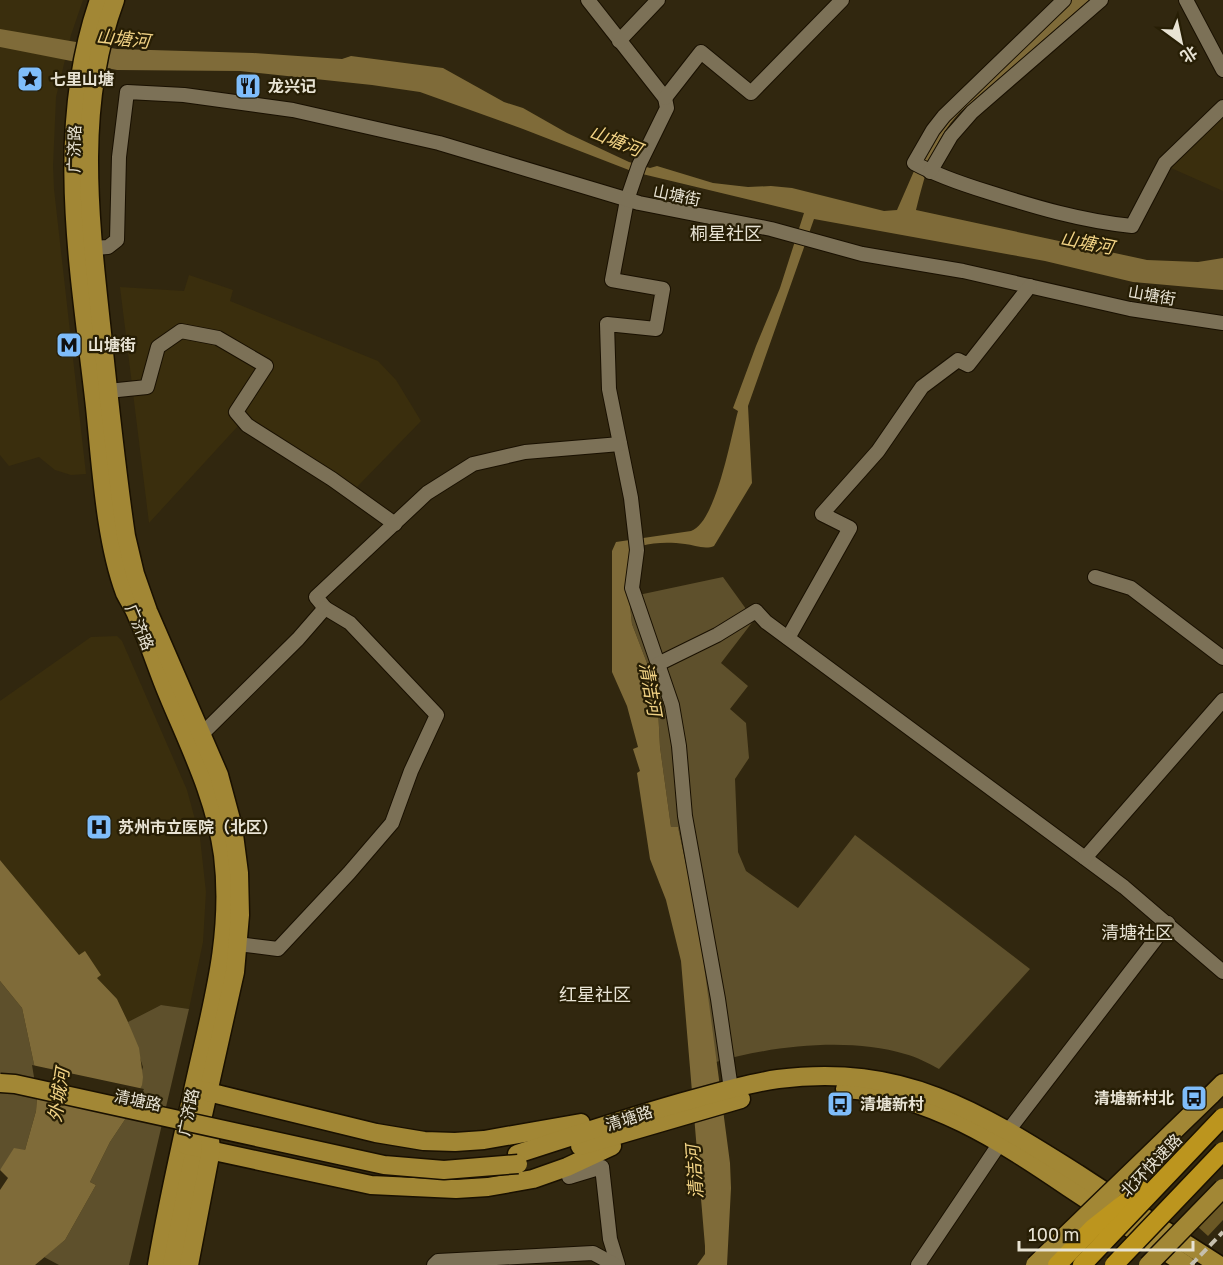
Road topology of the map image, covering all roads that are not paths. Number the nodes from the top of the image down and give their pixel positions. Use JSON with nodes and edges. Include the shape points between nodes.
{"nodes":[{"id":1,"x":99,"y":0,"type":"edge"},
{"id":2,"x":115,"y":0,"type":"edge"},
{"id":3,"x":588,"y":0,"type":"edge"},
{"id":4,"x":658,"y":0,"type":"edge"},
{"id":5,"x":842,"y":0,"type":"edge"},
{"id":6,"x":1064,"y":0,"type":"edge"},
{"id":7,"x":1101,"y":0,"type":"edge"},
{"id":8,"x":1186,"y":0,"type":"edge"},
{"id":9,"x":1196,"y":0,"type":"edge"},
{"id":10,"x":619,"y":40,"type":"junction"},
{"id":11,"x":1223,"y":56,"type":"edge"},
{"id":12,"x":1223,"y":70,"type":"edge"},
{"id":13,"x":665,"y":98,"type":"junction"},
{"id":14,"x":1223,"y":107,"type":"edge"},
{"id":15,"x":924,"y":169,"type":"junction"},
{"id":16,"x":80,"y":189,"type":"junction"},
{"id":17,"x":627,"y":200,"type":"junction"},
{"id":18,"x":93,"y":248,"type":"junction"},
{"id":19,"x":1030,"y":286,"type":"junction"},
{"id":20,"x":1223,"y":323,"type":"edge"},
{"id":21,"x":108,"y":391,"type":"junction"},
{"id":22,"x":620,"y":444,"type":"junction"},
{"id":23,"x":395,"y":524,"type":"junction"},
{"id":24,"x":1095,"y":577,"type":"dead end"},
{"id":25,"x":325,"y":608,"type":"junction"},
{"id":26,"x":788,"y":638,"type":"junction"},
{"id":27,"x":1223,"y":658,"type":"edge"},
{"id":28,"x":658,"y":664,"type":"junction"},
{"id":29,"x":1223,"y":700,"type":"edge"},
{"id":30,"x":202,"y":734,"type":"junction"},
{"id":31,"x":1085,"y":858,"type":"junction"},
{"id":32,"x":1168,"y":923,"type":"junction"},
{"id":33,"x":238,"y":944,"type":"junction"},
{"id":34,"x":1223,"y":972,"type":"edge"},
{"id":35,"x":0,"y":1071,"type":"edge"},
{"id":36,"x":0,"y":1083,"type":"edge"},
{"id":37,"x":1217,"y":1089,"type":"edge"},
{"id":38,"x":200,"y":1090,"type":"junction"},
{"id":39,"x":727,"y":1094,"type":"junction"},
{"id":40,"x":660,"y":1115,"type":"junction"},
{"id":41,"x":1223,"y":1117,"type":"edge"},
{"id":42,"x":1004,"y":1137,"type":"junction"},
{"id":43,"x":196,"y":1147,"type":"junction"},
{"id":44,"x":1192,"y":1150,"type":"junction"},
{"id":45,"x":1223,"y":1151,"type":"edge"},
{"id":46,"x":517,"y":1159,"type":"junction"},
{"id":47,"x":567,"y":1167,"type":"junction"},
{"id":48,"x":1223,"y":1188,"type":"edge"},
{"id":49,"x":161,"y":1243,"type":"junction"},
{"id":50,"x":152,"y":1265,"type":"edge"},
{"id":51,"x":157,"y":1265,"type":"edge"},
{"id":52,"x":172,"y":1265,"type":"edge"},
{"id":53,"x":189,"y":1265,"type":"edge"},
{"id":54,"x":434,"y":1265,"type":"edge"},
{"id":55,"x":616,"y":1265,"type":"edge"},
{"id":56,"x":918,"y":1265,"type":"edge"},
{"id":57,"x":1035,"y":1265,"type":"edge"},
{"id":58,"x":1057,"y":1265,"type":"edge"},
{"id":59,"x":1082,"y":1265,"type":"edge"},
{"id":60,"x":1114,"y":1265,"type":"edge"},
{"id":61,"x":1148,"y":1265,"type":"edge"},
{"id":62,"x":1186,"y":1265,"type":"edge"},
{"id":63,"x":1219,"y":1265,"type":"edge"}],
"edges":[{"from":1,"to":16,"type":"main road","name":"广济路","via":[[76,105],[73,137]]},
{"from":2,"to":16,"type":"main road","name":"广济路","via":[[93,86]]},
{"from":3,"to":10,"type":"street"},
{"from":4,"to":10,"type":"street"},
{"from":5,"to":13,"type":"street","via":[[751,93],[701,52]]},
{"from":6,"to":15,"type":"street","via":[[944,116],[933,130]]},
{"from":7,"to":15,"type":"street","via":[[972,112]]},
{"from":8,"to":12,"type":"street"},
{"from":9,"to":11,"type":"street"},
{"from":10,"to":13,"type":"street"},
{"from":13,"to":17,"type":"street","via":[[667,108]]},
{"from":14,"to":15,"type":"street","via":[[1165,163],[1132,226],[1041,209]]},
{"from":16,"to":18,"type":"main road","name":"广济路"},
{"from":16,"to":38,"type":"main road","name":"广济路","via":[[100,454],[115,557],[126,595],[205,780],[222,851],[222,956]]},
{"from":17,"to":18,"type":"street","name":"山塘街","via":[[439,143],[293,110],[184,94],[127,92],[119,157],[117,240],[108,247]]},
{"from":17,"to":19,"type":"street","name":"山塘街","via":[[795,235],[862,254]]},
{"from":17,"to":22,"type":"street","via":[[612,280],[663,289],[656,330],[607,324],[609,389]]},
{"from":18,"to":21,"type":"main road","name":"广济路"},
{"from":19,"to":20,"type":"street","name":"山塘街","via":[[1130,309]]},
{"from":19,"to":26,"type":"street","via":[[968,364],[958,360],[922,387],[878,451],[822,514],[850,528]]},
{"from":21,"to":23,"type":"street","via":[[147,387],[158,347],[181,331],[218,338],[266,366],[236,412],[247,425]]},
{"from":21,"to":30,"type":"main road","name":"广济路","via":[[126,536],[135,574]]},
{"from":22,"to":23,"type":"street","via":[[525,452],[472,464],[427,493]]},
{"from":22,"to":28,"type":"street","via":[[637,544],[632,588]]},
{"from":23,"to":25,"type":"street","via":[[316,597]]},
{"from":24,"to":27,"type":"street","via":[[1131,588]]},
{"from":25,"to":30,"type":"street"},
{"from":25,"to":33,"type":"street","via":[[350,623],[437,715],[392,823],[349,873],[278,950]]},
{"from":26,"to":28,"type":"street","via":[[756,610]]},
{"from":26,"to":31,"type":"street"},
{"from":28,"to":39,"type":"street","via":[[678,746],[685,816],[718,999]]},
{"from":29,"to":31,"type":"street"},
{"from":30,"to":33,"type":"main road","name":"广济路","via":[[224,789],[235,840],[240,883]]},
{"from":31,"to":32,"type":"street"},
{"from":32,"to":34,"type":"street"},
{"from":32,"to":42,"type":"street"},
{"from":33,"to":38,"type":"main road","name":"广济路","via":[[235,972]]},
{"from":35,"to":46,"type":"main road","name":"清塘路","via":[[389,1154],[456,1160]]},
{"from":36,"to":46,"type":"main road","name":"清塘路","bridge":true,"via":[[384,1165],[444,1170]]},
{"from":37,"to":57,"type":"main road","bridge":true},
{"from":38,"to":40,"type":"main road","via":[[376,1133],[441,1142]]},
{"from":38,"to":43,"type":"main road","name":"广济路"},
{"from":39,"to":40,"type":"main road","name":"清塘路"},
{"from":39,"to":42,"type":"main road","name":"清塘路","via":[[764,1081],[801,1077],[875,1080],[936,1095],[969,1109]]},
{"from":40,"to":46,"type":"main road","name":"清塘路"},
{"from":40,"to":47,"type":"main road"},
{"from":41,"to":44,"type":"highway","name":"北环快速路","bridge":true},
{"from":42,"to":56,"type":"street"},
{"from":42,"to":62,"type":"main road","name":"清塘路"},
{"from":42,"to":63,"type":"main road","name":"清塘路"},
{"from":43,"to":47,"type":"main road","via":[[371,1185],[422,1189],[510,1184]]},
{"from":43,"to":49,"type":"main road","name":"广济路"},
{"from":43,"to":52,"type":"main road","name":"广济路"},
{"from":43,"to":53,"type":"main road","name":"广济路"},
{"from":44,"to":58,"type":"highway","bridge":true,"via":[[1093,1228]]},
{"from":44,"to":59,"type":"highway","name":"北环快速路","bridge":true},
{"from":45,"to":60,"type":"highway","bridge":true},
{"from":47,"to":55,"type":"street","via":[[569,1177],[602,1167]]},
{"from":48,"to":61,"type":"main road","bridge":true},
{"from":49,"to":50,"type":"main road","name":"广济路"},
{"from":49,"to":51,"type":"main road","name":"广济路"},
{"from":54,"to":55,"type":"street","via":[[438,1261],[593,1253]]}]}
